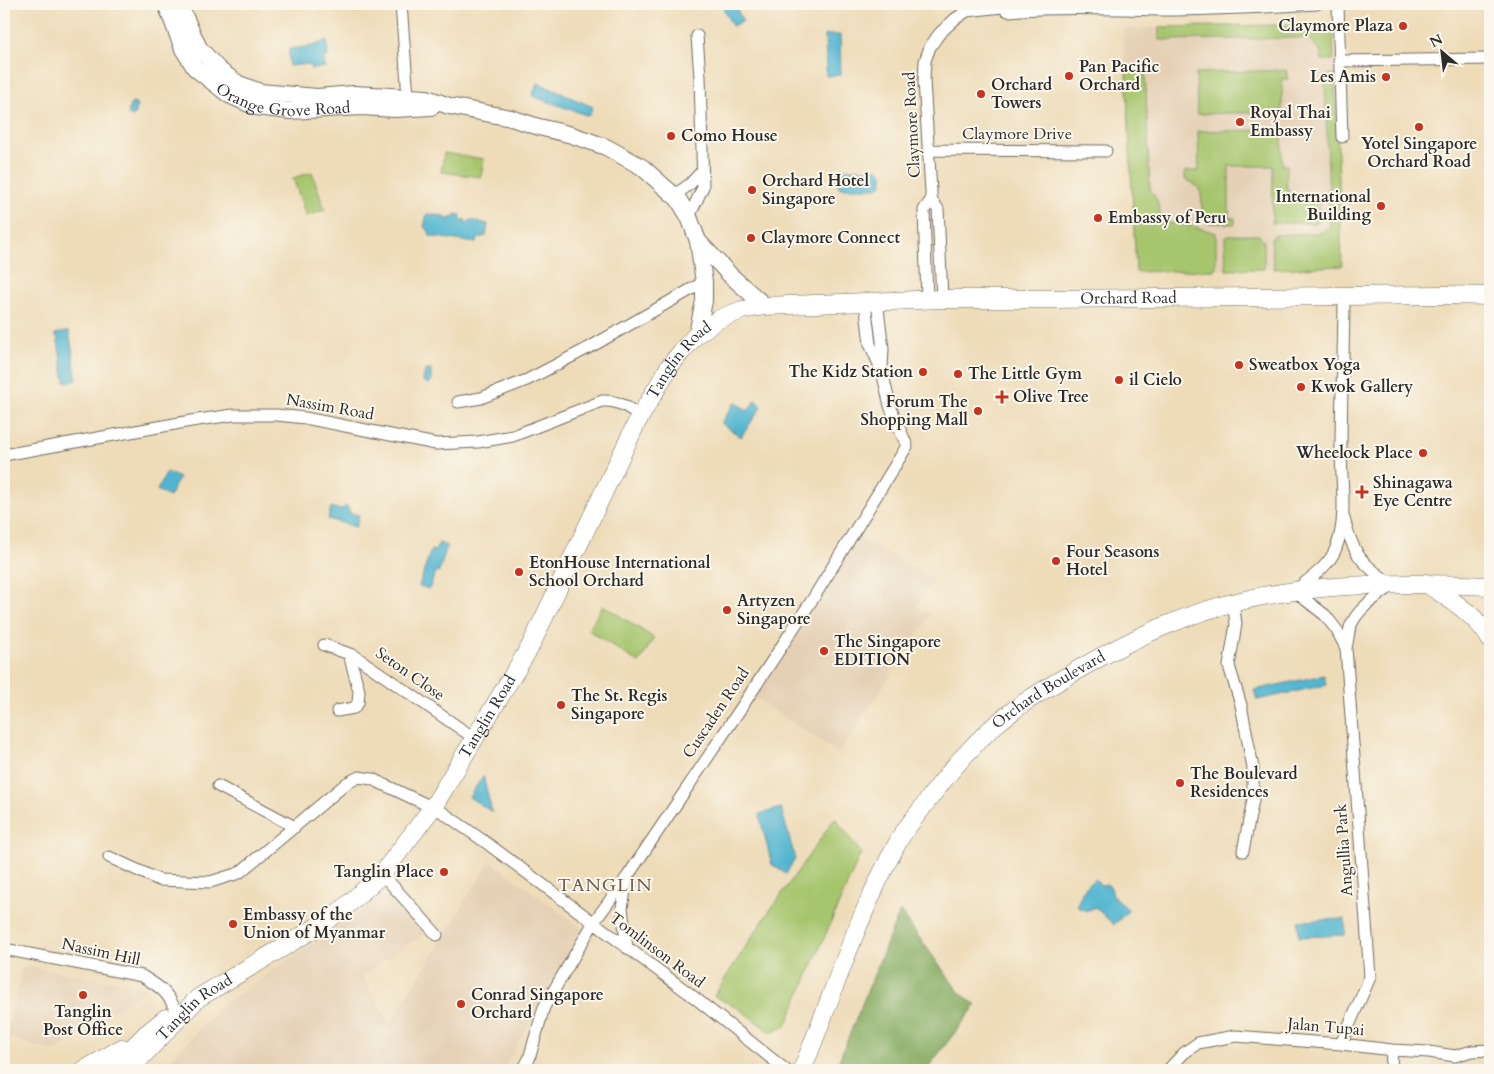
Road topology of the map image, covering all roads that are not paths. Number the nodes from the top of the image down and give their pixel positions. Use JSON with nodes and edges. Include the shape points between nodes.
{"nodes":[{"id":1,"x":166,"y":4,"type":"edge"},
{"id":2,"x":179,"y":4,"type":"edge"},
{"id":3,"x":401,"y":4,"type":"edge"},
{"id":4,"x":1317,"y":4,"type":"edge"},
{"id":5,"x":1338,"y":4,"type":"edge"},
{"id":6,"x":1004,"y":5,"type":"edge"},
{"id":7,"x":182,"y":27,"type":"junction"},
{"id":8,"x":698,"y":40,"type":"dead end"},
{"id":9,"x":1490,"y":59,"type":"edge"},
{"id":10,"x":1339,"y":61,"type":"junction"},
{"id":11,"x":408,"y":97,"type":"junction"},
{"id":12,"x":449,"y":106,"type":"junction"},
{"id":13,"x":395,"y":109,"type":"junction"},
{"id":14,"x":1342,"y":137,"type":"dead end"},
{"id":15,"x":928,"y":150,"type":"junction"},
{"id":16,"x":1106,"y":151,"type":"dead end"},
{"id":17,"x":702,"y":171,"type":"junction"},
{"id":18,"x":675,"y":195,"type":"junction"},
{"id":19,"x":689,"y":217,"type":"junction"},
{"id":20,"x":698,"y":241,"type":"junction"},
{"id":21,"x":704,"y":282,"type":"junction"},
{"id":22,"x":1490,"y":296,"type":"edge"},
{"id":23,"x":1344,"y":297,"type":"junction"},
{"id":24,"x":934,"y":299,"type":"junction"},
{"id":25,"x":871,"y":302,"type":"junction"},
{"id":26,"x":765,"y":306,"type":"junction"},
{"id":27,"x":697,"y":334,"type":"junction"},
{"id":28,"x":458,"y":402,"type":"dead end"},
{"id":29,"x":641,"y":417,"type":"junction"},
{"id":30,"x":4,"y":455,"type":"edge"},
{"id":31,"x":1342,"y":515,"type":"junction"},
{"id":32,"x":1426,"y":583,"type":"junction"},
{"id":33,"x":1393,"y":584,"type":"junction"},
{"id":34,"x":1490,"y":586,"type":"edge"},
{"id":35,"x":1294,"y":591,"type":"junction"},
{"id":36,"x":1233,"y":602,"type":"junction"},
{"id":37,"x":1490,"y":639,"type":"edge"},
{"id":38,"x":324,"y":645,"type":"dead end"},
{"id":39,"x":1346,"y":648,"type":"junction"},
{"id":40,"x":349,"y":654,"type":"junction"},
{"id":41,"x":337,"y":711,"type":"dead end"},
{"id":42,"x":474,"y":738,"type":"junction"},
{"id":43,"x":218,"y":786,"type":"dead end"},
{"id":44,"x":433,"y":807,"type":"junction"},
{"id":45,"x":295,"y":828,"type":"junction"},
{"id":46,"x":1243,"y":850,"type":"dead end"},
{"id":47,"x":109,"y":857,"type":"dead end"},
{"id":48,"x":382,"y":874,"type":"junction"},
{"id":49,"x":627,"y":877,"type":"junction"},
{"id":50,"x":594,"y":922,"type":"junction"},
{"id":51,"x":437,"y":936,"type":"dead end"},
{"id":52,"x":4,"y":948,"type":"edge"},
{"id":53,"x":627,"y":948,"type":"junction"},
{"id":54,"x":198,"y":998,"type":"junction"},
{"id":55,"x":176,"y":1011,"type":"junction"},
{"id":56,"x":145,"y":1035,"type":"junction"},
{"id":57,"x":1341,"y":1044,"type":"junction"},
{"id":58,"x":1392,"y":1050,"type":"junction"},
{"id":59,"x":1490,"y":1050,"type":"edge"},
{"id":60,"x":84,"y":1070,"type":"edge"},
{"id":61,"x":110,"y":1070,"type":"edge"},
{"id":62,"x":129,"y":1070,"type":"edge"},
{"id":63,"x":523,"y":1070,"type":"edge"},
{"id":64,"x":786,"y":1070,"type":"edge"},
{"id":65,"x":802,"y":1070,"type":"edge"},
{"id":66,"x":1168,"y":1070,"type":"edge"},
{"id":67,"x":1390,"y":1070,"type":"edge"}],
"edges":[{"from":1,"to":7,"type":"street","name":"Orange Grove Road"},
{"from":2,"to":7,"type":"street","name":"Orange Grove Road"},
{"from":3,"to":11,"type":"street"},
{"from":4,"to":6,"type":"street","name":"Claymore Road","via":[[1008,12]]},
{"from":5,"to":10,"type":"street"},
{"from":6,"to":15,"type":"street","name":"Claymore Road","via":[[967,11],[939,34],[930,47],[924,81]]},
{"from":7,"to":11,"type":"street","name":"Orange Grove Road","via":[[219,70],[239,84],[260,92],[317,97],[354,94]]},
{"from":7,"to":13,"type":"street","name":"Orange Grove Road","via":[[183,49],[195,68],[229,95],[256,107],[290,111],[362,107]]},
{"from":8,"to":17,"type":"street"},
{"from":9,"to":10,"type":"street"},
{"from":10,"to":14,"type":"street"},
{"from":11,"to":12,"type":"street","name":"Orange Grove Road","via":[[426,98]]},
{"from":11,"to":13,"type":"street"},
{"from":12,"to":13,"type":"street","name":"Orange Grove Road"},
{"from":12,"to":18,"type":"street","name":"Orange Grove Road","via":[[511,118],[606,147],[642,167]]},
{"from":15,"to":16,"type":"street","name":"Claymore Drive"},
{"from":15,"to":24,"type":"street","name":"Claymore Road","via":[[931,200],[924,210]]},
{"from":17,"to":18,"type":"street"},
{"from":17,"to":19,"type":"street","via":[[702,194]]},
{"from":18,"to":19,"type":"street","name":"Orange Grove Road"},
{"from":19,"to":20,"type":"street","name":"Orange Grove Road"},
{"from":20,"to":21,"type":"street","name":"Orange Grove Road"},
{"from":20,"to":26,"type":"street","name":"Orange Grove Road"},
{"from":21,"to":27,"type":"street","name":"Orange Grove Road","via":[[704,301]]},
{"from":21,"to":28,"type":"street","via":[[526,380],[481,398]]},
{"from":22,"to":23,"type":"main road","name":"Orchard Road"},
{"from":23,"to":24,"type":"main road","name":"Orchard Road"},
{"from":23,"to":31,"type":"street"},
{"from":24,"to":25,"type":"main road","name":"Orchard Road"},
{"from":25,"to":26,"type":"main road","name":"Orchard Road"},
{"from":25,"to":49,"type":"street","name":"Cuscaden Road","via":[[870,344],[907,446],[814,596]]},
{"from":26,"to":27,"type":"main road","name":"Tanglin Road","via":[[742,310]]},
{"from":27,"to":29,"type":"main road","name":"Tanglin Road","via":[[669,368]]},
{"from":29,"to":30,"type":"street","name":"Nassim Road","via":[[621,403],[602,401],[513,436],[470,443],[436,444],[305,418],[233,415]]},
{"from":29,"to":42,"type":"main road","name":"Tanglin Road","via":[[530,647]]},
{"from":31,"to":33,"type":"street","via":[[1354,549],[1362,561],[1372,572]]},
{"from":31,"to":35,"type":"street","via":[[1336,550],[1313,577]]},
{"from":32,"to":33,"type":"main road","name":"Orchard Boulevard"},
{"from":32,"to":34,"type":"main road","name":"Orchard Boulevard"},
{"from":32,"to":37,"type":"main road","via":[[1483,627]]},
{"from":33,"to":35,"type":"main road","name":"Orchard Boulevard"},
{"from":33,"to":39,"type":"street","name":"Angullia Park","via":[[1358,614],[1351,625]]},
{"from":35,"to":36,"type":"main road","name":"Orchard Boulevard"},
{"from":35,"to":39,"type":"street","name":"Angullia Park","via":[[1325,615]]},
{"from":36,"to":46,"type":"street","via":[[1236,624],[1229,666],[1241,705],[1253,768],[1253,800]]},
{"from":36,"to":65,"type":"main road","name":"Orchard Boulevard","via":[[1175,620],[1137,637],[1055,683],[1013,711],[949,772],[899,840],[886,866]]},
{"from":38,"to":40,"type":"street","name":"Seton Close"},
{"from":39,"to":57,"type":"street","name":"Angullia Park","via":[[1370,977]]},
{"from":40,"to":41,"type":"street","via":[[359,690],[358,703],[354,708]]},
{"from":40,"to":42,"type":"street","name":"Seton Close"},
{"from":42,"to":44,"type":"main road","name":"Tanglin Road"},
{"from":43,"to":45,"type":"street"},
{"from":44,"to":45,"type":"street","name":"Tomlinson Road","via":[[372,779],[359,777],[347,783]]},
{"from":44,"to":48,"type":"main road","name":"Tanglin Road"},
{"from":44,"to":50,"type":"street","name":"Tomlinson Road"},
{"from":45,"to":47,"type":"street","via":[[239,874],[210,882],[159,880]]},
{"from":48,"to":51,"type":"street"},
{"from":48,"to":54,"type":"main road","name":"Tanglin Road","via":[[317,928]]},
{"from":49,"to":50,"type":"street","name":"Cuscaden Road"},
{"from":49,"to":53,"type":"street","via":[[622,908]]},
{"from":50,"to":53,"type":"street","name":"Tomlinson Road"},
{"from":50,"to":63,"type":"street","name":"Cuscaden Road","via":[[544,1007]]},
{"from":52,"to":55,"type":"street","name":"Nassim Hill","via":[[142,976],[170,996]]},
{"from":53,"to":64,"type":"street","name":"Tomlinson Road"},
{"from":54,"to":55,"type":"main road"},
{"from":54,"to":62,"type":"main road","name":"Tanglin Road"},
{"from":55,"to":56,"type":"main road"},
{"from":56,"to":60,"type":"main road"},
{"from":56,"to":61,"type":"main road"},
{"from":57,"to":58,"type":"street","name":"Jalan Tupai"},
{"from":57,"to":66,"type":"street","name":"Jalan Tupai","via":[[1235,1036],[1198,1043]]},
{"from":58,"to":59,"type":"street","name":"Jalan Tupai","via":[[1455,1056]]},
{"from":58,"to":67,"type":"street"}]}
